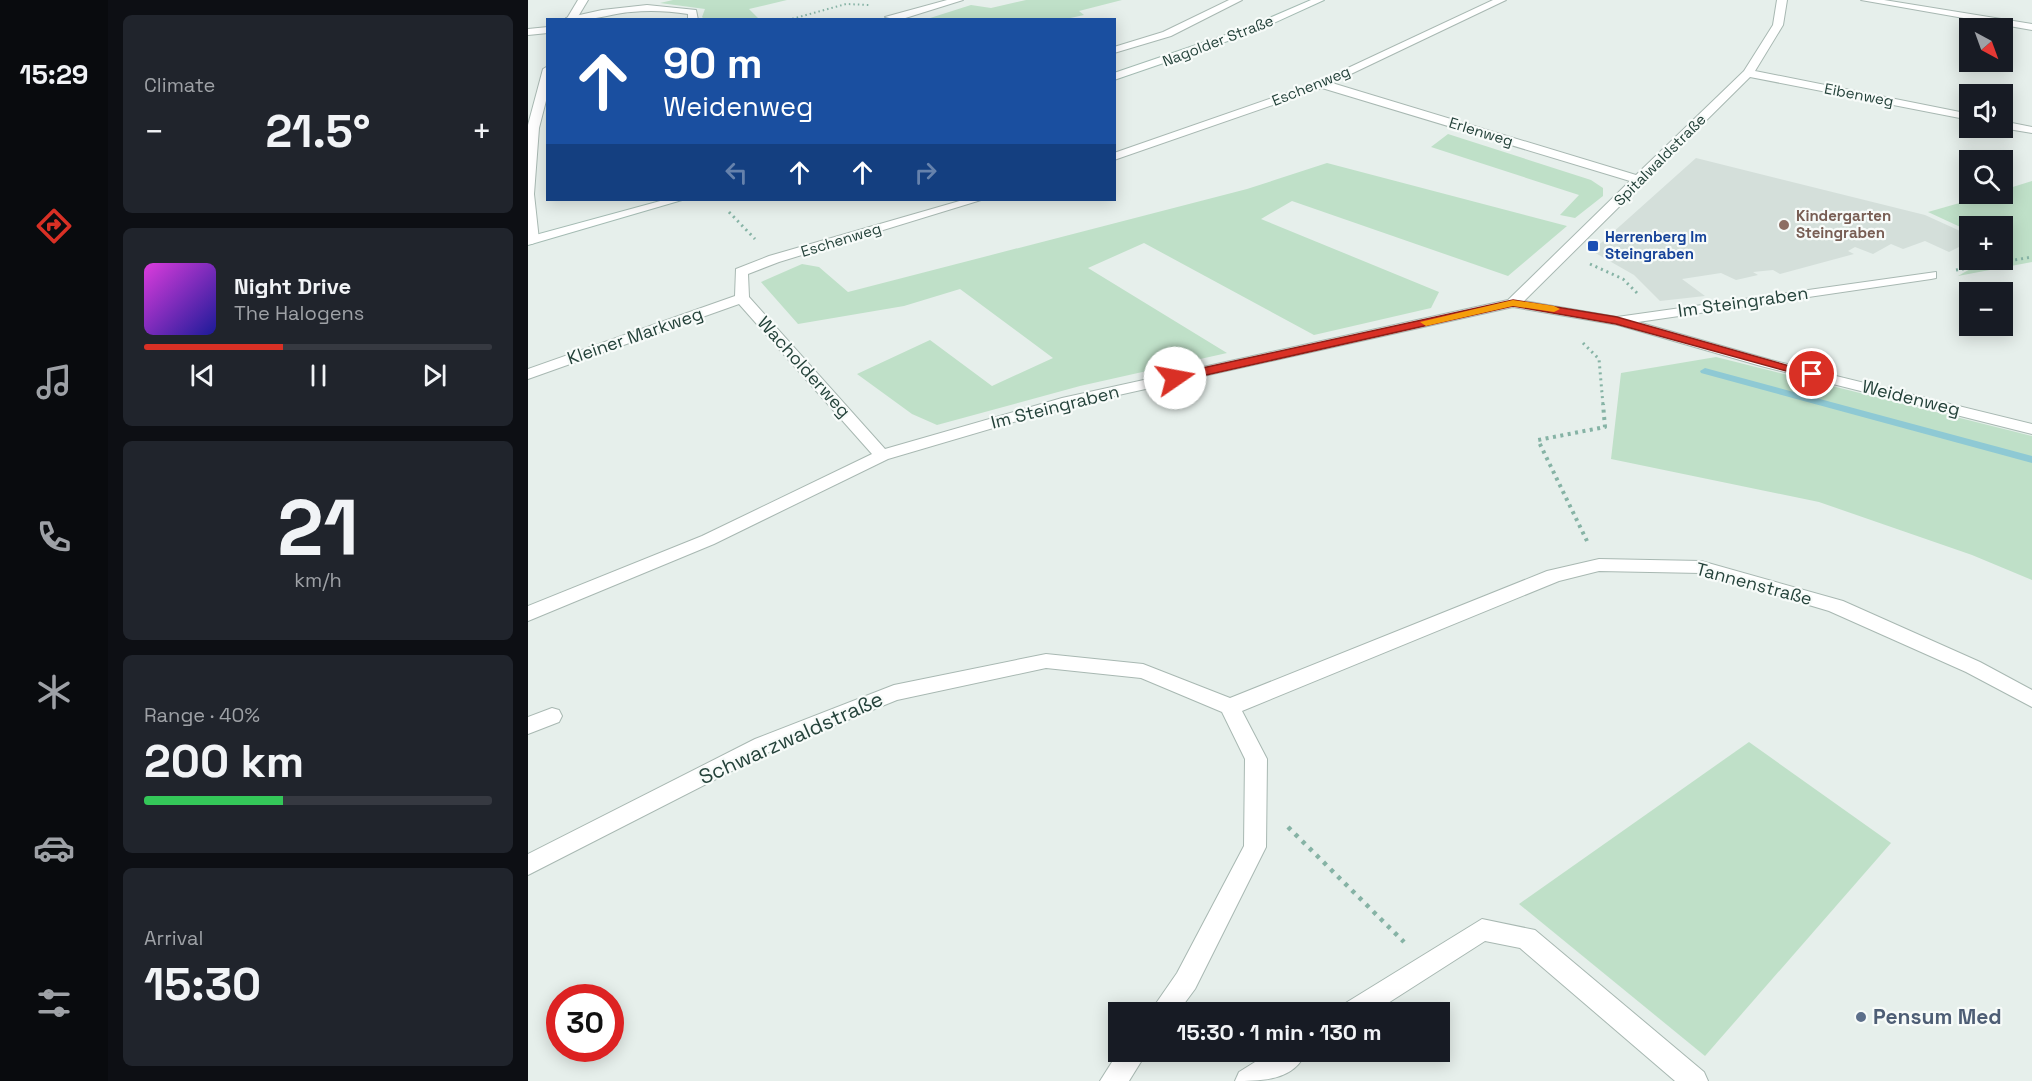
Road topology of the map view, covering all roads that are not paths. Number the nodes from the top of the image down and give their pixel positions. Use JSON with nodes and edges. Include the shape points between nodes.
{"nodes":[{"id":1,"x":583,"y":0,"type":"edge"},
{"id":2,"x":662,"y":0,"type":"edge"},
{"id":3,"x":958,"y":0,"type":"edge"},
{"id":4,"x":1237,"y":0,"type":"edge"},
{"id":5,"x":1319,"y":0,"type":"edge"},
{"id":6,"x":1501,"y":0,"type":"edge"},
{"id":7,"x":1782,"y":0,"type":"edge"},
{"id":8,"x":1866,"y":0,"type":"edge"},
{"id":9,"x":640,"y":7,"type":"junction"},
{"id":10,"x":572,"y":18,"type":"edge"},
{"id":11,"x":577,"y":18,"type":"edge"},
{"id":12,"x":693,"y":18,"type":"edge"},
{"id":13,"x":891,"y":18,"type":"edge"},
{"id":14,"x":2032,"y":27,"type":"edge"},
{"id":15,"x":546,"y":30,"type":"edge"},
{"id":16,"x":528,"y":32,"type":"edge"},
{"id":17,"x":1116,"y":49,"type":"edge"},
{"id":18,"x":1748,"y":73,"type":"junction"},
{"id":19,"x":1116,"y":76,"type":"edge"},
{"id":20,"x":546,"y":77,"type":"edge"},
{"id":21,"x":1322,"y":84,"type":"junction"},
{"id":22,"x":1959,"y":115,"type":"edge"},
{"id":23,"x":2013,"y":126,"type":"edge"},
{"id":24,"x":2032,"y":130,"type":"edge"},
{"id":25,"x":1116,"y":156,"type":"edge"},
{"id":26,"x":1639,"y":180,"type":"junction"},
{"id":27,"x":528,"y":194,"type":"edge"},
{"id":28,"x":672,"y":201,"type":"edge"},
{"id":29,"x":972,"y":201,"type":"edge"},
{"id":30,"x":530,"y":240,"type":"edge"},
{"id":31,"x":1931,"y":275,"type":"road end"},
{"id":32,"x":742,"y":298,"type":"junction"},
{"id":33,"x":1513,"y":303,"type":"junction"},
{"id":34,"x":1617,"y":321,"type":"junction"},
{"id":35,"x":528,"y":374,"type":"edge"},
{"id":36,"x":2032,"y":429,"type":"edge"},
{"id":37,"x":882,"y":455,"type":"junction"},
{"id":38,"x":531,"y":607,"type":"edge"},
{"id":39,"x":2032,"y":699,"type":"edge"},
{"id":40,"x":1230,"y":707,"type":"junction"},
{"id":41,"x":552,"y":716,"type":"dead end"},
{"id":42,"x":528,"y":726,"type":"edge"},
{"id":43,"x":528,"y":865,"type":"edge"},
{"id":44,"x":1170,"y":1002,"type":"edge"},
{"id":45,"x":1369,"y":1002,"type":"edge"},
{"id":46,"x":1127,"y":1062,"type":"edge"},
{"id":47,"x":1277,"y":1062,"type":"edge"},
{"id":48,"x":1113,"y":1081,"type":"edge"},
{"id":49,"x":1248,"y":1081,"type":"edge"},
{"id":50,"x":1695,"y":1081,"type":"edge"}],
"edges":[{"from":1,"to":10,"type":"street"},
{"from":2,"to":9,"type":"street"},
{"from":3,"to":13,"type":"street"},
{"from":4,"to":17,"type":"street","via":[[1167,34]]},
{"from":5,"to":19,"type":"street","name":"Nagolder Straße","via":[[1250,30]]},
{"from":6,"to":21,"type":"street","name":"Eschenweg"},
{"from":7,"to":18,"type":"street","name":"Spitalwaldstraße","via":[[1778,25]]},
{"from":8,"to":14,"type":"street"},
{"from":9,"to":11,"type":"street"},
{"from":9,"to":12,"type":"street","via":[[693,12]]},
{"from":15,"to":16,"type":"street"},
{"from":18,"to":22,"type":"street","name":"Eibenweg"},
{"from":18,"to":26,"type":"street","name":"Spitalwaldstraße"},
{"from":20,"to":27,"type":"street","via":[[533,128]]},
{"from":21,"to":25,"type":"street","name":"Eschenweg"},
{"from":21,"to":26,"type":"street","name":"Erlenweg"},
{"from":23,"to":24,"type":"street"},
{"from":26,"to":33,"type":"street","name":"Spitalwaldstraße"},
{"from":27,"to":30,"type":"street"},
{"from":28,"to":30,"type":"street"},
{"from":29,"to":32,"type":"street","name":"Eschenweg","via":[[741,272]]},
{"from":31,"to":34,"type":"street","name":"Im Steingraben"},
{"from":32,"to":35,"type":"street","name":"Kleiner Markweg"},
{"from":32,"to":37,"type":"street","name":"Wacholderweg"},
{"from":33,"to":34,"type":"street","name":"Im Steingraben"},
{"from":33,"to":37,"type":"street","name":"Im Steingraben","via":[[1062,403]]},
{"from":34,"to":36,"type":"street","name":"Weidenweg","via":[[1766,363]]},
{"from":37,"to":38,"type":"street","name":"Im Steingraben","via":[[708,540]]},
{"from":39,"to":40,"type":"street","name":"Tannenstraße","via":[[1973,667],[1836,606],[1701,567],[1599,565],[1554,576]]},
{"from":40,"to":43,"type":"street","name":"Schwarzwaldstraße","via":[[1143,671],[1046,661],[894,693],[763,746]]},
{"from":40,"to":44,"type":"street","via":[[1256,759],[1255,847],[1186,981]]},
{"from":41,"to":42,"type":"street"},
{"from":45,"to":50,"type":"street","via":[[1482,930],[1526,938]]},
{"from":46,"to":48,"type":"street"},
{"from":47,"to":49,"type":"street"}]}
